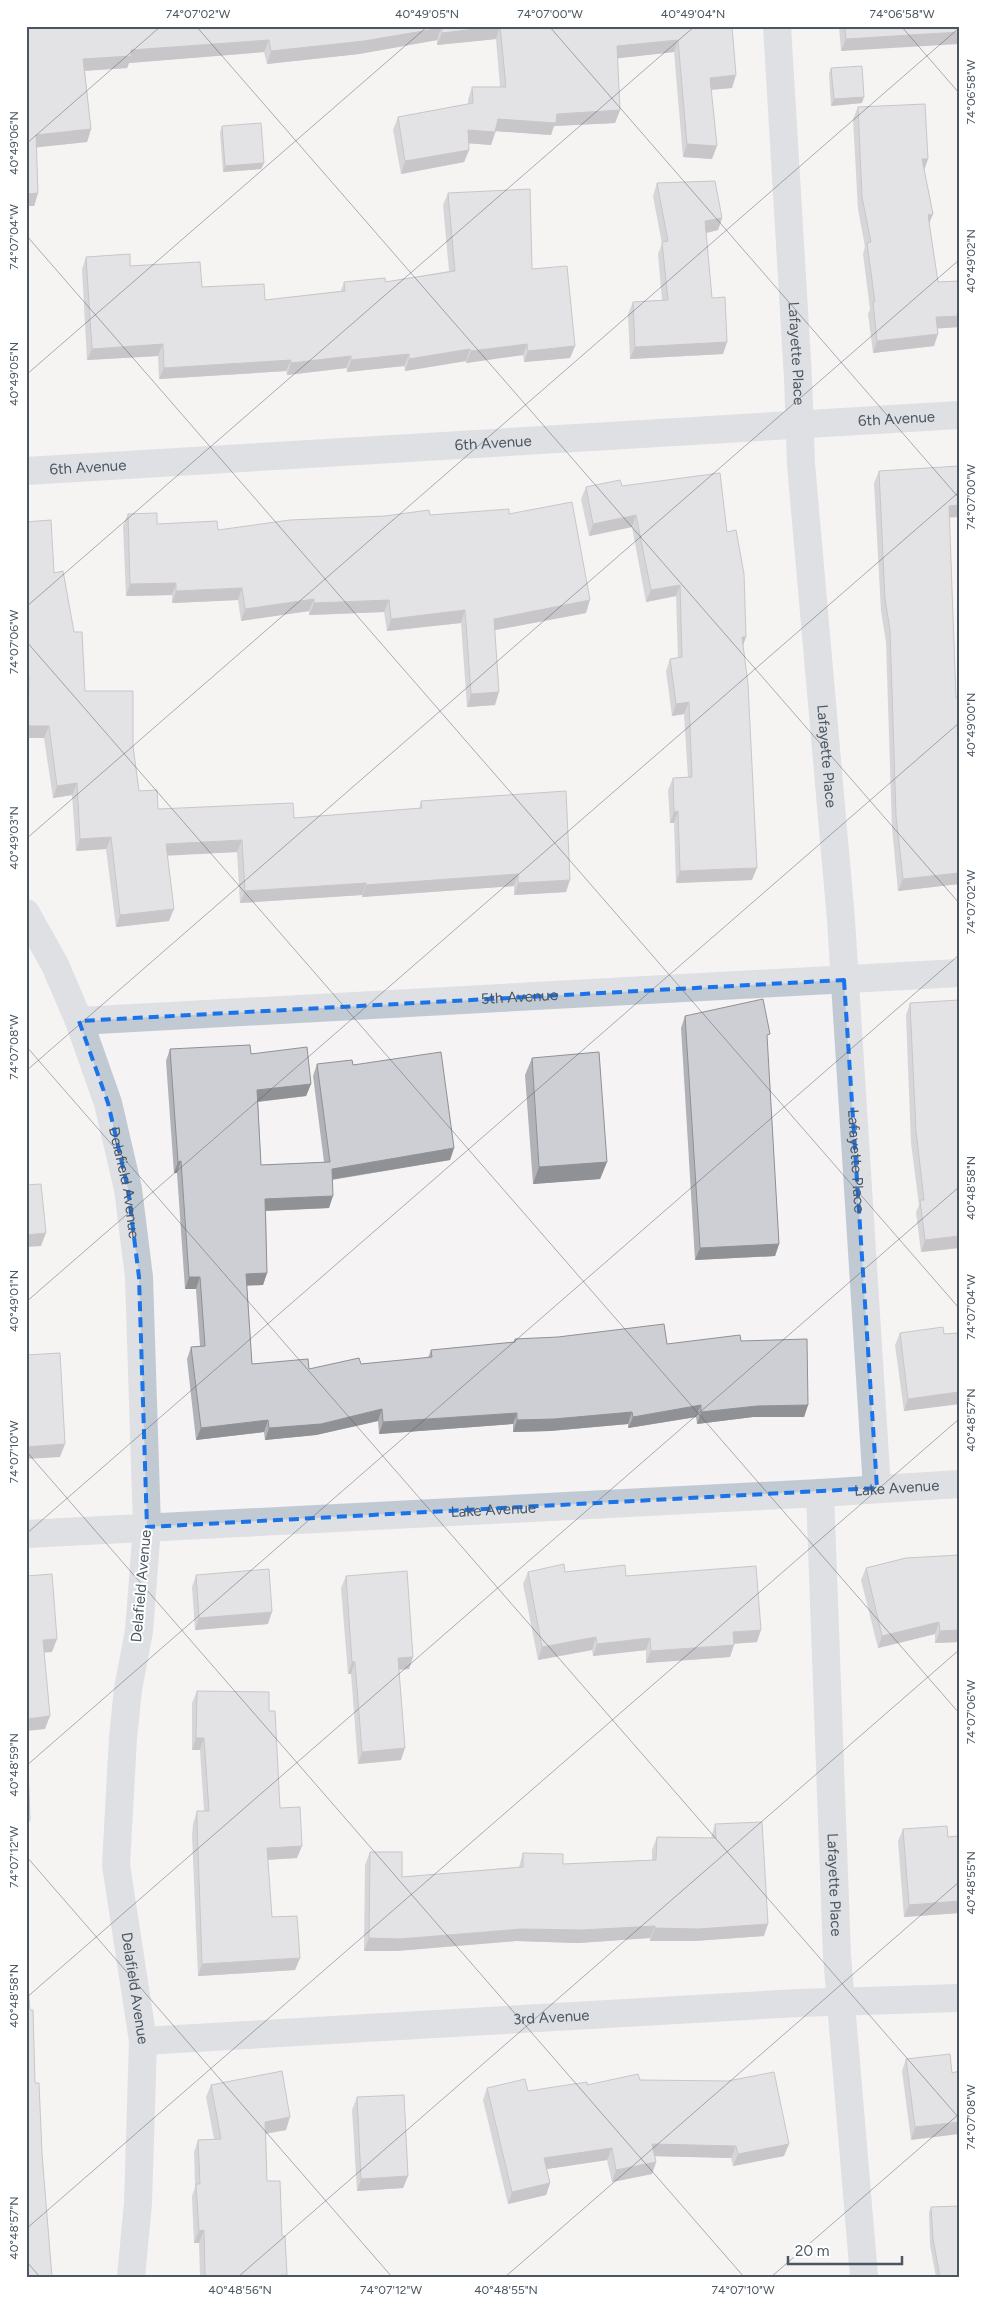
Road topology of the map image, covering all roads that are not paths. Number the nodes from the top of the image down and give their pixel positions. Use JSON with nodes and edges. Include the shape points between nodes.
{"nodes":[{"id":1,"x":777,"y":26,"type":"edge"},
{"id":2,"x":959,"y":415,"type":"edge"},
{"id":3,"x":800,"y":425,"type":"junction"},
{"id":4,"x":26,"y":471,"type":"edge"},
{"id":5,"x":26,"y":913,"type":"edge"},
{"id":6,"x":959,"y":973,"type":"edge"},
{"id":7,"x":844,"y":980,"type":"junction"},
{"id":8,"x":79,"y":1021,"type":"junction"},
{"id":9,"x":959,"y":1484,"type":"edge"},
{"id":10,"x":877,"y":1488,"type":"junction"},
{"id":11,"x":820,"y":1493,"type":"junction"},
{"id":12,"x":147,"y":1527,"type":"junction"},
{"id":13,"x":26,"y":1534,"type":"edge"},
{"id":14,"x":959,"y":1998,"type":"edge"},
{"id":15,"x":841,"y":2003,"type":"junction"},
{"id":16,"x":143,"y":2041,"type":"junction"},
{"id":17,"x":131,"y":2277,"type":"edge"},
{"id":18,"x":864,"y":2277,"type":"edge"}],
"edges":[{"from":1,"to":3,"type":"street","name":"Lafayette Place"},
{"from":2,"to":3,"type":"street","name":"6th Avenue"},
{"from":3,"to":4,"type":"street","name":"6th Avenue"},
{"from":3,"to":7,"type":"street","name":"Lafayette Place"},
{"from":5,"to":8,"type":"street","name":"Delafield Avenue","via":[[55,965]]},
{"from":6,"to":7,"type":"street","name":"5th Avenue"},
{"from":7,"to":8,"type":"street","name":"5th Avenue"},
{"from":7,"to":10,"type":"street","name":"Lafayette Place"},
{"from":8,"to":12,"type":"street","name":"Delafield Avenue","via":[[108,1103],[128,1189],[139,1277]]},
{"from":9,"to":10,"type":"street","name":"Lake Avenue"},
{"from":10,"to":11,"type":"street","name":"Lake Avenue"},
{"from":11,"to":12,"type":"street","name":"Lake Avenue"},
{"from":11,"to":15,"type":"street","name":"Lafayette Place"},
{"from":12,"to":13,"type":"street","name":"Lake Avenue"},
{"from":12,"to":16,"type":"street","name":"Delafield Avenue","via":[[139,1630],[123,1738],[116,1865]]},
{"from":14,"to":15,"type":"street","name":"3rd Avenue"},
{"from":15,"to":16,"type":"street","name":"3rd Avenue"},
{"from":15,"to":18,"type":"street","name":"Lafayette Place"},
{"from":16,"to":17,"type":"street","name":"Delafield Avenue","via":[[138,2203]]}]}
